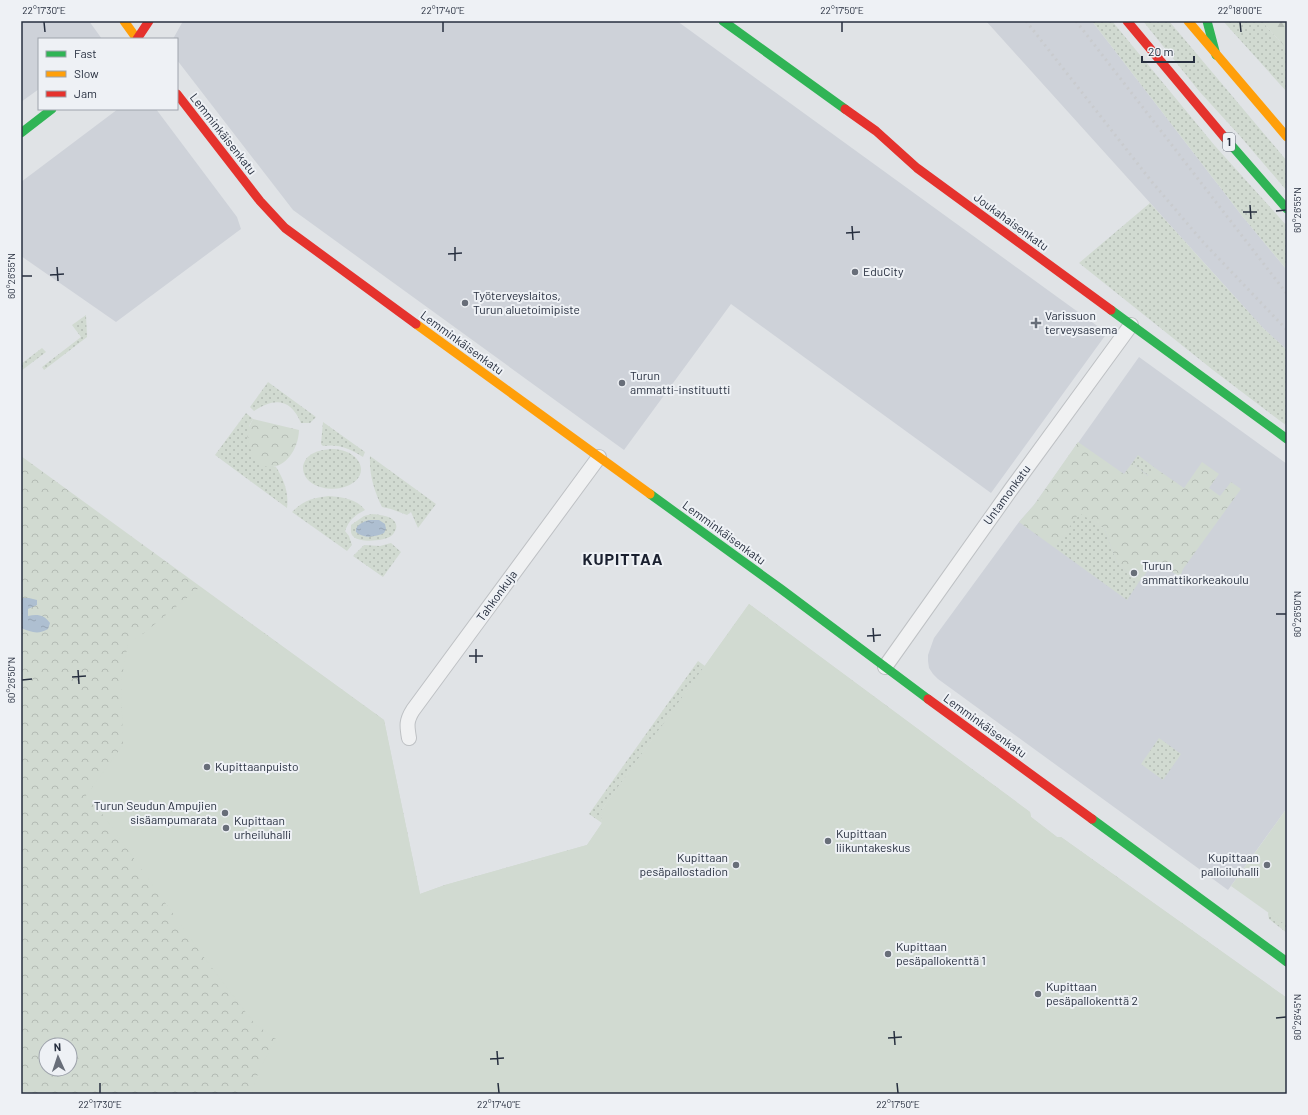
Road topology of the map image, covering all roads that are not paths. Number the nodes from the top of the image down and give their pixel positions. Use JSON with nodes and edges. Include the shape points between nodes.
{"nodes":[{"id":1,"x":124,"y":21,"type":"edge"},
{"id":2,"x":149,"y":21,"type":"edge"},
{"id":3,"x":723,"y":21,"type":"edge"},
{"id":4,"x":1127,"y":21,"type":"edge"},
{"id":5,"x":1188,"y":21,"type":"edge"},
{"id":6,"x":1207,"y":21,"type":"edge"},
{"id":7,"x":136,"y":38,"type":"edge"},
{"id":8,"x":138,"y":38,"type":"edge"},
{"id":9,"x":1216,"y":55,"type":"junction"},
{"id":10,"x":178,"y":95,"type":"edge"},
{"id":11,"x":51,"y":110,"type":"edge"},
{"id":12,"x":21,"y":133,"type":"edge"},
{"id":13,"x":1287,"y":137,"type":"edge"},
{"id":14,"x":1287,"y":209,"type":"edge"},
{"id":15,"x":1131,"y":325,"type":"junction"},
{"id":16,"x":1287,"y":439,"type":"edge"},
{"id":17,"x":599,"y":457,"type":"junction"},
{"id":18,"x":885,"y":667,"type":"junction"},
{"id":19,"x":409,"y":738,"type":"dead end"},
{"id":20,"x":1287,"y":962,"type":"edge"}],
"edges":[{"from":1,"to":7,"type":"main road"},
{"from":2,"to":8,"type":"main road"},
{"from":3,"to":15,"type":"main road","name":"Joukahaisenkatu","via":[[876,131],[917,168]]},
{"from":4,"to":14,"type":"main road","number":"1"},
{"from":5,"to":9,"type":"main road"},
{"from":6,"to":9,"type":"main road"},
{"from":9,"to":13,"type":"main road"},
{"from":10,"to":17,"type":"main road","name":"Lemminkäisenkatu","via":[[279,223]]},
{"from":11,"to":12,"type":"main road"},
{"from":15,"to":16,"type":"main road","name":"Joukahaisenkatu"},
{"from":15,"to":18,"type":"street","name":"Untamonkatu"},
{"from":17,"to":18,"type":"main road","name":"Lemminkäisenkatu"},
{"from":17,"to":19,"type":"street","name":"Tahkonkuja","via":[[413,710],[408,720]]},
{"from":18,"to":20,"type":"main road","name":"Lemminkäisenkatu"}]}
